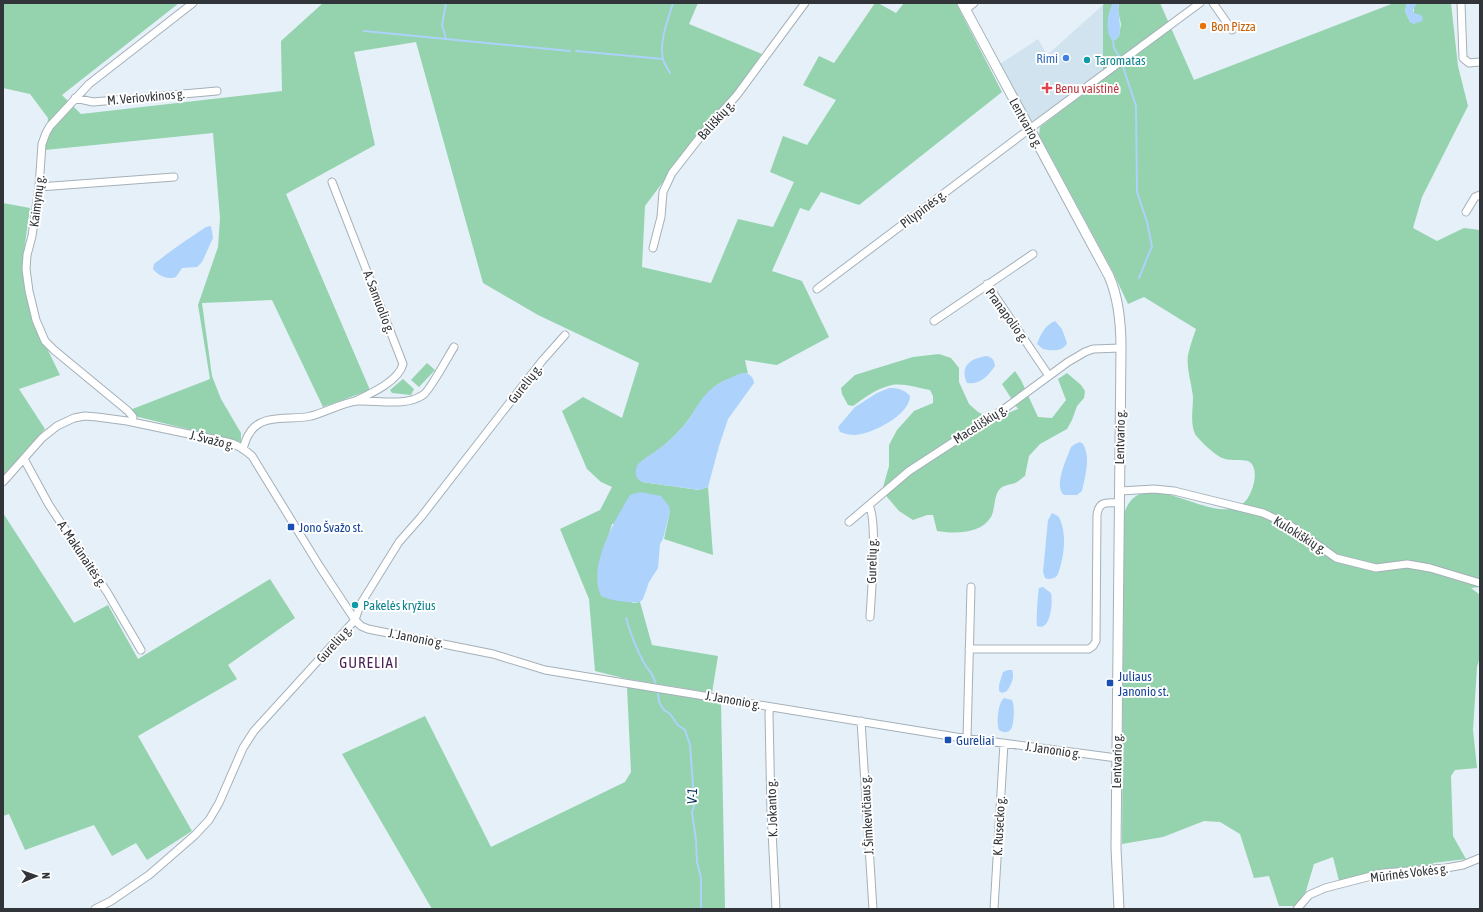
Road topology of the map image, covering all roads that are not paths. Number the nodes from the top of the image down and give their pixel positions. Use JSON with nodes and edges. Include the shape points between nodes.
{"nodes":[{"id":1,"x":193,"y":3,"type":"edge"},
{"id":2,"x":806,"y":3,"type":"edge"},
{"id":3,"x":974,"y":3,"type":"edge"},
{"id":4,"x":1200,"y":3,"type":"edge"},
{"id":5,"x":1213,"y":3,"type":"edge"},
{"id":6,"x":1461,"y":3,"type":"edge"},
{"id":7,"x":963,"y":6,"type":"edge"},
{"id":8,"x":1232,"y":30,"type":"dead end"},
{"id":9,"x":1480,"y":62,"type":"edge"},
{"id":10,"x":217,"y":91,"type":"dead end"},
{"id":11,"x":75,"y":98,"type":"junction"},
{"id":12,"x":1030,"y":129,"type":"junction"},
{"id":13,"x":174,"y":177,"type":"dead end"},
{"id":14,"x":332,"y":182,"type":"dead end"},
{"id":15,"x":39,"y":188,"type":"junction"},
{"id":16,"x":1480,"y":195,"type":"edge"},
{"id":17,"x":1466,"y":212,"type":"dead end"},
{"id":18,"x":653,"y":248,"type":"dead end"},
{"id":19,"x":1033,"y":254,"type":"dead end"},
{"id":20,"x":988,"y":284,"type":"junction"},
{"id":21,"x":817,"y":289,"type":"dead end"},
{"id":22,"x":934,"y":320,"type":"dead end"},
{"id":23,"x":564,"y":335,"type":"dead end"},
{"id":24,"x":454,"y":347,"type":"dead end"},
{"id":25,"x":1121,"y":348,"type":"junction"},
{"id":26,"x":1049,"y":376,"type":"junction"},
{"id":27,"x":355,"y":401,"type":"junction"},
{"id":28,"x":132,"y":422,"type":"junction"},
{"id":29,"x":243,"y":448,"type":"junction"},
{"id":30,"x":24,"y":459,"type":"junction"},
{"id":31,"x":3,"y":482,"type":"edge"},
{"id":32,"x":1120,"y":491,"type":"junction"},
{"id":33,"x":1120,"y":503,"type":"junction"},
{"id":34,"x":869,"y":506,"type":"junction"},
{"id":35,"x":849,"y":522,"type":"dead end"},
{"id":36,"x":1480,"y":582,"type":"edge"},
{"id":37,"x":971,"y":587,"type":"dead end"},
{"id":38,"x":870,"y":617,"type":"dead end"},
{"id":39,"x":355,"y":620,"type":"junction"},
{"id":40,"x":969,"y":648,"type":"junction"},
{"id":41,"x":140,"y":650,"type":"dead end"},
{"id":42,"x":770,"y":707,"type":"junction"},
{"id":43,"x":861,"y":722,"type":"junction"},
{"id":44,"x":967,"y":739,"type":"junction"},
{"id":45,"x":1004,"y":743,"type":"junction"},
{"id":46,"x":1117,"y":758,"type":"junction"},
{"id":47,"x":1480,"y":858,"type":"edge"},
{"id":48,"x":95,"y":909,"type":"edge"},
{"id":49,"x":776,"y":909,"type":"edge"},
{"id":50,"x":873,"y":909,"type":"edge"},
{"id":51,"x":994,"y":909,"type":"edge"},
{"id":52,"x":1119,"y":909,"type":"edge"},
{"id":53,"x":1297,"y":909,"type":"edge"}],
"edges":[{"from":1,"to":11,"type":"street","name":"Kaimynų g.","via":[[95,79]]},
{"from":2,"to":18,"type":"street","name":"Bališkių g.","via":[[737,96],[672,173],[663,192],[661,217]]},
{"from":3,"to":7,"type":"street"},
{"from":4,"to":12,"type":"street","name":"Pilypinės g."},
{"from":5,"to":8,"type":"street"},
{"from":6,"to":9,"type":"street","via":[[1463,58],[1469,63]]},
{"from":7,"to":12,"type":"main road","name":"Lentvario g."},
{"from":10,"to":11,"type":"street","name":"M. Veriovkinos g.","via":[[93,102]]},
{"from":11,"to":15,"type":"street","name":"Kaimynų g.","via":[[55,119],[46,133],[42,144]]},
{"from":12,"to":21,"type":"street","name":"Pilypinės g."},
{"from":12,"to":25,"type":"main road","name":"Lentvario g.","via":[[1114,289],[1120,317]]},
{"from":13,"to":15,"type":"street"},
{"from":14,"to":27,"type":"street","name":"A. Samuolio g.","via":[[403,364],[402,369],[382,388]]},
{"from":15,"to":28,"type":"street","name":"Kaimynų g.","via":[[26,262],[28,290],[36,320],[46,341],[54,350],[128,411],[133,417]]},
{"from":16,"to":17,"type":"street","via":[[1475,197]]},
{"from":19,"to":20,"type":"street"},
{"from":20,"to":22,"type":"street","name":"Pranapolio g."},
{"from":20,"to":26,"type":"street","name":"Pranapolio g."},
{"from":23,"to":39,"type":"street","name":"Gurelių g.","via":[[422,517],[399,542],[360,605]]},
{"from":24,"to":27,"type":"street","via":[[425,395],[405,402]]},
{"from":25,"to":26,"type":"street","name":"Maceliškių g.","via":[[1101,348],[1085,352]]},
{"from":25,"to":32,"type":"main road","name":"Lentvario g."},
{"from":26,"to":34,"type":"street","name":"Maceliškių g.","via":[[1004,409],[909,471]]},
{"from":27,"to":29,"type":"street","via":[[311,416],[267,421],[248,434]]},
{"from":28,"to":29,"type":"street","name":"J. Švažo g.","via":[[227,442]]},
{"from":28,"to":30,"type":"street","name":"J. Švažo g.","via":[[85,416],[74,418],[57,426],[42,438]]},
{"from":29,"to":39,"type":"street","name":"J. Švažo g.","via":[[262,470]]},
{"from":30,"to":31,"type":"street","name":"J. Švažo g."},
{"from":30,"to":41,"type":"street","name":"A. Makūnaitės g.","via":[[49,506],[107,592]]},
{"from":32,"to":33,"type":"main road","name":"Lentvario g."},
{"from":32,"to":36,"type":"street","name":"Kulokiškių g.","via":[[1174,491],[1263,513],[1291,526],[1336,558],[1376,568],[1407,564]]},
{"from":33,"to":40,"type":"street","via":[[1102,504],[1097,515],[1096,641],[1089,650]]},
{"from":33,"to":46,"type":"main road","name":"Lentvario g."},
{"from":34,"to":35,"type":"street","name":"Maceliškių g."},
{"from":34,"to":38,"type":"street","name":"Gurelių g.","via":[[872,514],[873,549]]},
{"from":37,"to":40,"type":"street"},
{"from":39,"to":42,"type":"street","name":"J. Janonio g.","via":[[368,629],[493,654],[545,670]]},
{"from":39,"to":48,"type":"street","name":"Gurelių g.","via":[[254,731],[243,748],[209,820],[149,874],[112,901]]},
{"from":40,"to":44,"type":"street"},
{"from":42,"to":43,"type":"street","name":"J. Janonio g."},
{"from":42,"to":49,"type":"street","name":"K. Jokanto g.","via":[[771,812]]},
{"from":43,"to":44,"type":"street","name":"J. Janonio g."},
{"from":43,"to":50,"type":"street","name":"J. Šimkevičiaus g."},
{"from":44,"to":45,"type":"street","name":"J. Janonio g."},
{"from":45,"to":46,"type":"street","name":"J. Janonio g."},
{"from":45,"to":51,"type":"street","name":"K. Rusecko g."},
{"from":46,"to":52,"type":"main road","name":"Lentvario g.","via":[[1116,848]]},
{"from":47,"to":53,"type":"street","name":"Mūrinės Vokės g.","via":[[1463,865],[1383,873],[1324,888],[1309,895]]}]}
